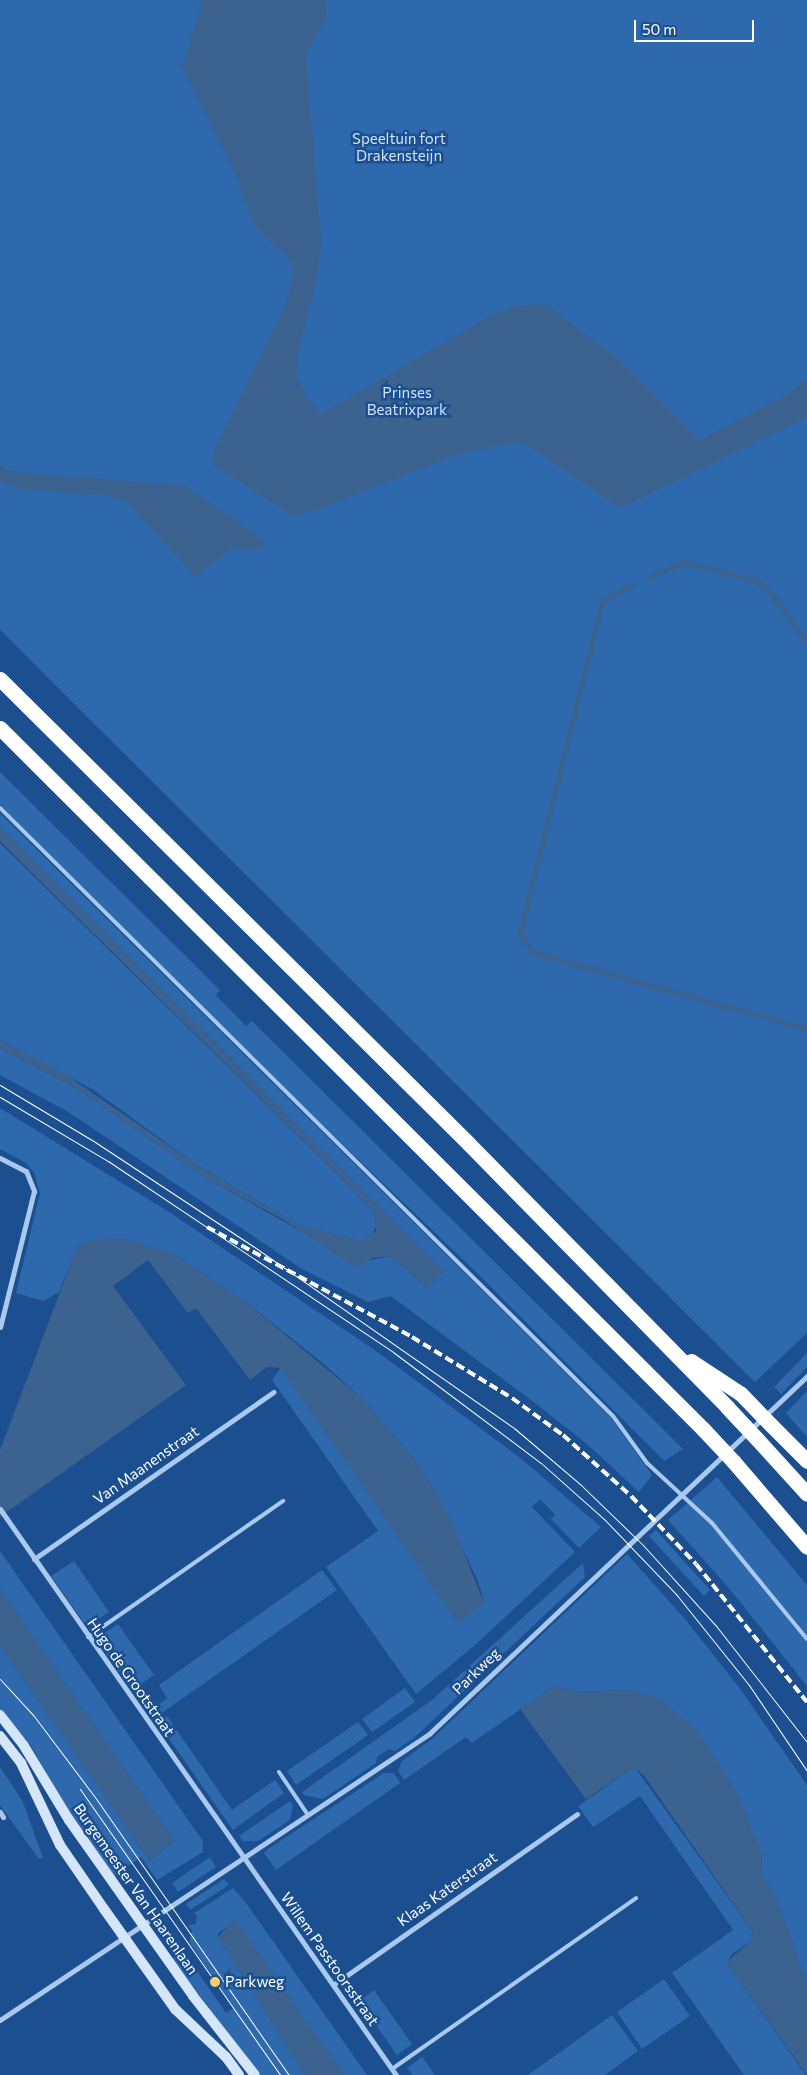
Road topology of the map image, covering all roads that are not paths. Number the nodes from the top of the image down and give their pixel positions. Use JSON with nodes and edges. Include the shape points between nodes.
{"nodes":[{"id":1,"x":0,"y":679,"type":"edge"},
{"id":2,"x":0,"y":728,"type":"edge"},
{"id":3,"x":0,"y":808,"type":"edge"},
{"id":4,"x":0,"y":1158,"type":"edge"},
{"id":5,"x":0,"y":1327,"type":"edge"},
{"id":6,"x":671,"y":1348,"type":"junction"},
{"id":7,"x":807,"y":1376,"type":"edge"},
{"id":8,"x":273,"y":1392,"type":"dead end"},
{"id":9,"x":807,"y":1461,"type":"edge"},
{"id":10,"x":681,"y":1494,"type":"junction"},
{"id":11,"x":807,"y":1494,"type":"edge"},
{"id":12,"x":283,"y":1502,"type":"dead end"},
{"id":13,"x":0,"y":1509,"type":"edge"},
{"id":14,"x":807,"y":1547,"type":"edge"},
{"id":15,"x":34,"y":1559,"type":"junction"},
{"id":16,"x":88,"y":1637,"type":"junction"},
{"id":17,"x":807,"y":1639,"type":"edge"},
{"id":18,"x":0,"y":1715,"type":"edge"},
{"id":19,"x":0,"y":1736,"type":"edge"},
{"id":20,"x":279,"y":1772,"type":"dead end"},
{"id":21,"x":577,"y":1814,"type":"dead end"},
{"id":22,"x":308,"y":1815,"type":"junction"},
{"id":23,"x":243,"y":1858,"type":"junction"},
{"id":24,"x":636,"y":1898,"type":"dead end"},
{"id":25,"x":143,"y":1925,"type":"junction"},
{"id":26,"x":123,"y":1937,"type":"junction"},
{"id":27,"x":332,"y":1985,"type":"junction"},
{"id":28,"x":0,"y":2020,"type":"edge"},
{"id":29,"x":392,"y":2069,"type":"junction"},
{"id":30,"x":239,"y":2075,"type":"edge"},
{"id":31,"x":255,"y":2075,"type":"edge"},
{"id":32,"x":396,"y":2075,"type":"edge"}],
"edges":[{"from":1,"to":6,"type":"highway"},
{"from":2,"to":14,"type":"highway","bridge":true,"via":[[703,1430]]},
{"from":3,"to":10,"type":"lane","via":[[613,1416],[655,1472]]},
{"from":4,"to":5,"type":"street","via":[[26,1171],[34,1191]]},
{"from":6,"to":9,"type":"highway","bridge":true,"via":[[741,1394]]},
{"from":6,"to":11,"type":"highway","bridge":true},
{"from":7,"to":10,"type":"street","name":"Parkweg"},
{"from":8,"to":15,"type":"street","name":"Van Maanenstraat"},
{"from":10,"to":17,"type":"lane","via":[[712,1523]]},
{"from":10,"to":22,"type":"street","name":"Parkweg","via":[[429,1734]]},
{"from":12,"to":16,"type":"lane"},
{"from":13,"to":15,"type":"street","name":"Hugo de Grootstraat"},
{"from":15,"to":16,"type":"street","name":"Hugo de Grootstraat"},
{"from":16,"to":23,"type":"street","name":"Hugo de Grootstraat"},
{"from":18,"to":25,"type":"main road","name":"Burgemeester Van Haarenlaan"},
{"from":19,"to":26,"type":"main road","via":[[21,1763],[60,1845]]},
{"from":20,"to":22,"type":"lane"},
{"from":21,"to":27,"type":"street","name":"Klaas Katerstraat"},
{"from":22,"to":23,"type":"street","name":"Parkweg"},
{"from":23,"to":25,"type":"street","name":"Parkweg"},
{"from":23,"to":27,"type":"street","name":"Willem Passtoorsstraat"},
{"from":24,"to":29,"type":"lane"},
{"from":25,"to":26,"type":"street","name":"Parkweg"},
{"from":25,"to":31,"type":"main road","name":"Burgemeester Van Haarenlaan"},
{"from":26,"to":28,"type":"street","name":"Parkweg"},
{"from":26,"to":30,"type":"main road","via":[[175,2009],[226,2057]]},
{"from":27,"to":29,"type":"street","name":"Willem Passtoorsstraat"},
{"from":29,"to":32,"type":"street","name":"Willem Passtoorsstraat"}]}
